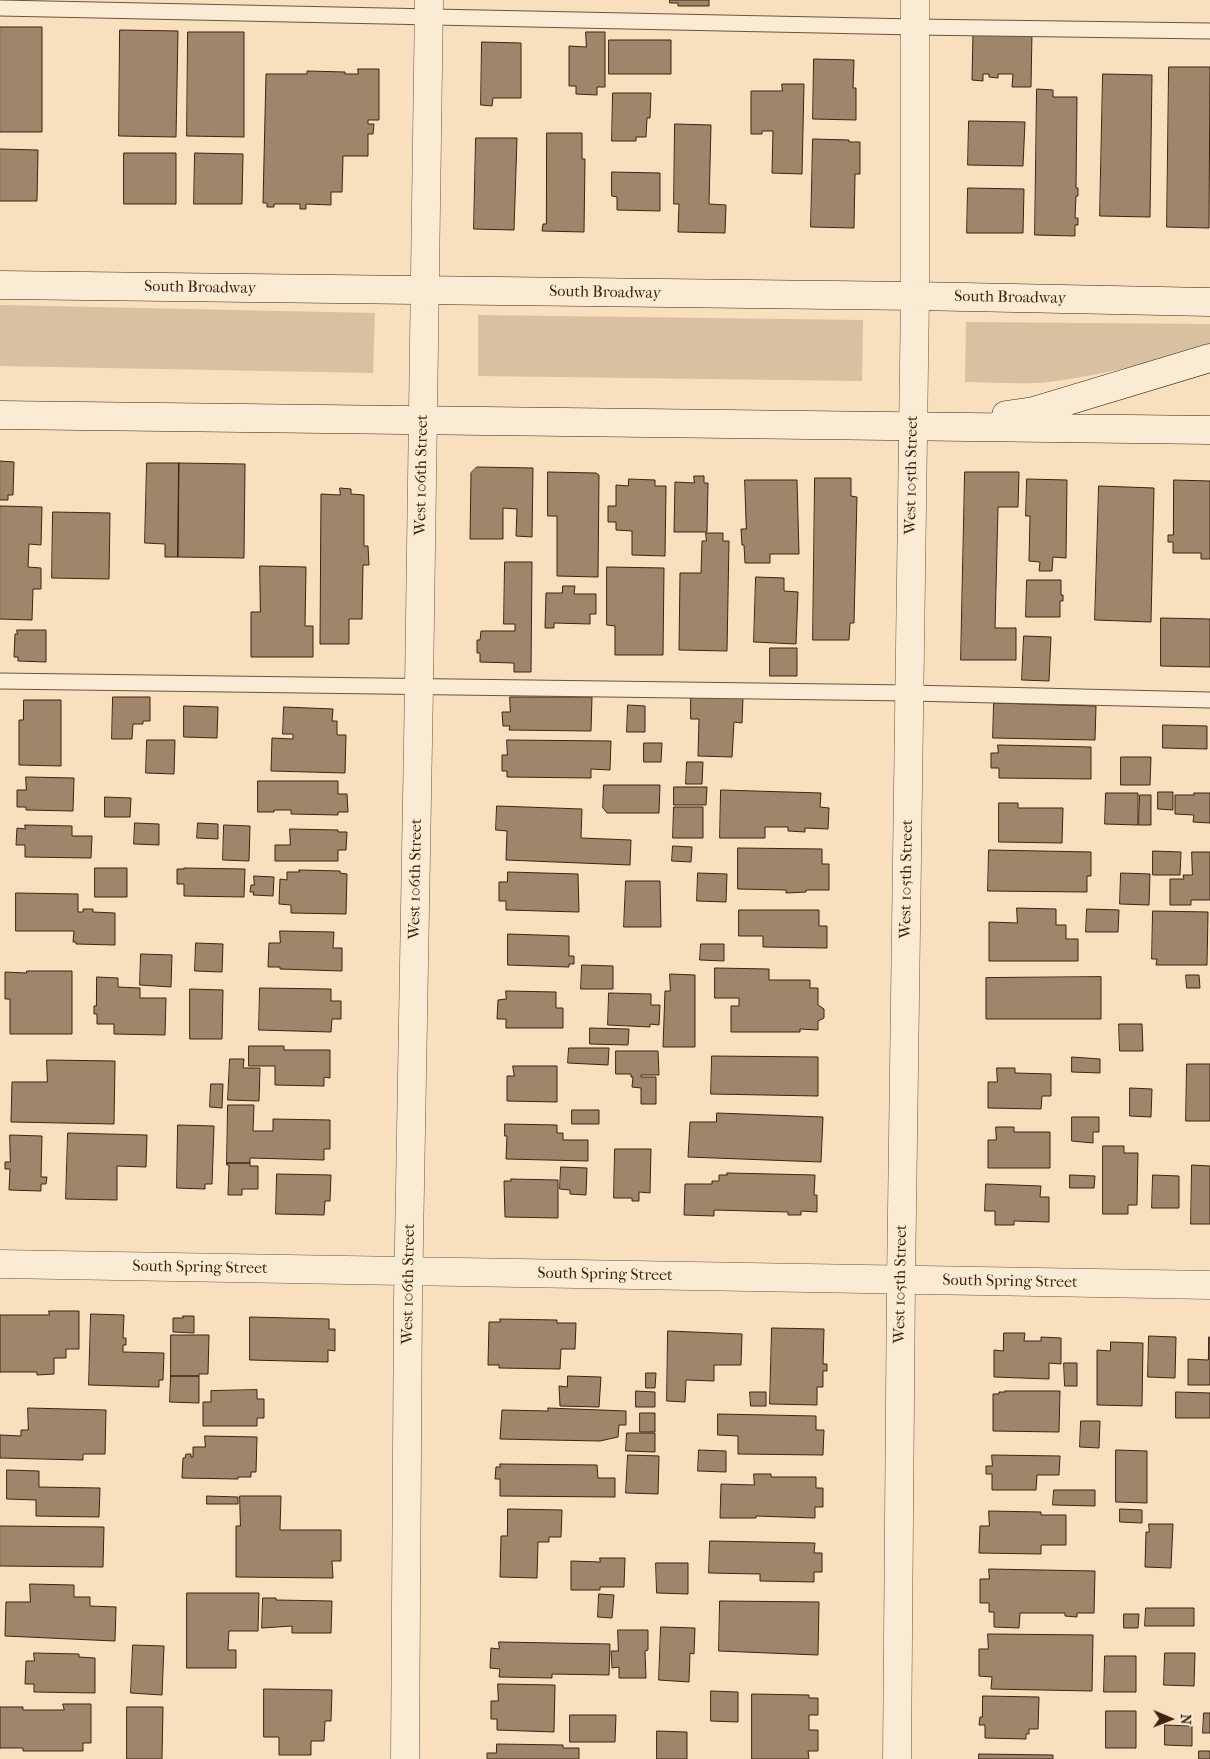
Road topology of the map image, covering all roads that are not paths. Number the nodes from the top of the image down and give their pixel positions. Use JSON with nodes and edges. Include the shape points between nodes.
{"nodes":[{"id":1,"x":915,"y":0,"type":"edge"},
{"id":2,"x":0,"y":8,"type":"edge"},
{"id":3,"x":428,"y":8,"type":"edge"},
{"id":4,"x":915,"y":27,"type":"junction"},
{"id":5,"x":1210,"y":31,"type":"edge"},
{"id":6,"x":0,"y":285,"type":"edge"},
{"id":7,"x":424,"y":291,"type":"junction"},
{"id":8,"x":915,"y":296,"type":"junction"},
{"id":9,"x":1210,"y":302,"type":"edge"},
{"id":10,"x":1210,"y":358,"type":"edge"},
{"id":11,"x":0,"y":415,"type":"edge"},
{"id":12,"x":423,"y":419,"type":"junction"},
{"id":13,"x":913,"y":426,"type":"junction"},
{"id":14,"x":1210,"y":430,"type":"edge"},
{"id":15,"x":0,"y":681,"type":"edge"},
{"id":16,"x":419,"y":687,"type":"junction"},
{"id":17,"x":909,"y":693,"type":"junction"},
{"id":18,"x":1210,"y":700,"type":"edge"},
{"id":19,"x":0,"y":1264,"type":"edge"},
{"id":20,"x":408,"y":1272,"type":"junction"},
{"id":21,"x":901,"y":1280,"type":"junction"},
{"id":22,"x":1210,"y":1286,"type":"edge"},
{"id":23,"x":405,"y":1759,"type":"edge"},
{"id":24,"x":897,"y":1759,"type":"edge"}],
"edges":[{"from":1,"to":4,"type":"street","name":"West 105th Street"},
{"from":2,"to":3,"type":"lane"},
{"from":3,"to":4,"type":"lane"},
{"from":3,"to":7,"type":"street","name":"West 106th Street"},
{"from":4,"to":5,"type":"lane"},
{"from":4,"to":8,"type":"street","name":"West 105th Street"},
{"from":6,"to":7,"type":"street","name":"South Broadway"},
{"from":7,"to":8,"type":"street","name":"South Broadway"},
{"from":7,"to":12,"type":"street","name":"West 106th Street"},
{"from":8,"to":9,"type":"street","name":"South Broadway"},
{"from":8,"to":13,"type":"street","name":"West 105th Street"},
{"from":10,"to":13,"type":"street","via":[[1034,411]]},
{"from":11,"to":12,"type":"street"},
{"from":12,"to":13,"type":"street"},
{"from":12,"to":16,"type":"street","name":"West 106th Street"},
{"from":13,"to":14,"type":"street"},
{"from":13,"to":17,"type":"street","name":"West 105th Street"},
{"from":15,"to":16,"type":"lane"},
{"from":16,"to":17,"type":"lane"},
{"from":16,"to":20,"type":"street","name":"West 106th Street"},
{"from":17,"to":18,"type":"lane"},
{"from":17,"to":21,"type":"street","name":"West 105th Street"},
{"from":19,"to":20,"type":"street","name":"South Spring Street"},
{"from":20,"to":21,"type":"street","name":"South Spring Street"},
{"from":20,"to":23,"type":"street","name":"West 106th Street"},
{"from":21,"to":22,"type":"street","name":"South Spring Street"},
{"from":21,"to":24,"type":"street","name":"West 105th Street"}]}
